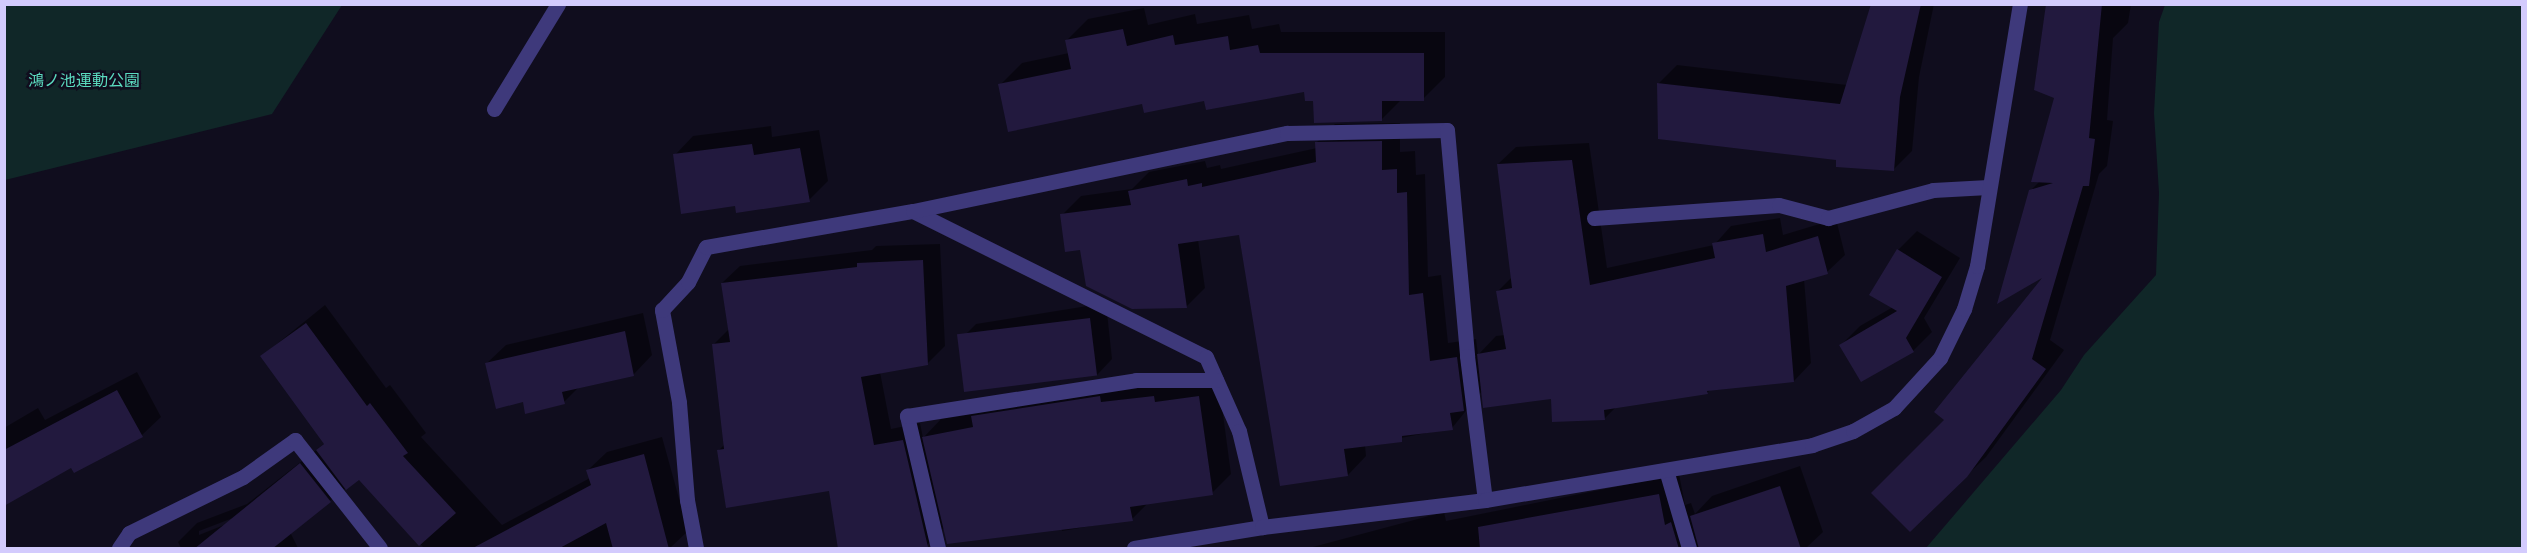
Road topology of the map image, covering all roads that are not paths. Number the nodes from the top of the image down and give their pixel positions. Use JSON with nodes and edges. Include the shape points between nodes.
{"nodes":[{"id":1,"x":558,"y":4,"type":"edge"},
{"id":2,"x":2020,"y":4,"type":"edge"},
{"id":3,"x":494,"y":109,"type":"dead end"},
{"id":4,"x":1988,"y":187,"type":"junction"},
{"id":5,"x":913,"y":211,"type":"junction"},
{"id":6,"x":1594,"y":218,"type":"dead end"},
{"id":7,"x":1216,"y":380,"type":"junction"},
{"id":8,"x":1666,"y":470,"type":"junction"},
{"id":9,"x":1485,"y":500,"type":"junction"},
{"id":10,"x":1262,"y":527,"type":"junction"},
{"id":11,"x":119,"y":549,"type":"edge"},
{"id":12,"x":380,"y":549,"type":"edge"},
{"id":13,"x":696,"y":549,"type":"edge"},
{"id":14,"x":938,"y":549,"type":"edge"},
{"id":15,"x":1134,"y":549,"type":"edge"},
{"id":16,"x":1689,"y":549,"type":"edge"}],
"edges":[{"from":1,"to":3,"type":"street"},
{"from":2,"to":4,"type":"street"},
{"from":4,"to":6,"type":"street","via":[[1933,190],[1828,218],[1779,205]]},
{"from":4,"to":8,"type":"street","via":[[1977,266],[1964,309],[1940,358],[1894,408],[1853,431],[1812,445]]},
{"from":5,"to":7,"type":"street","via":[[1206,357]]},
{"from":5,"to":9,"type":"street","via":[[1287,133],[1447,130],[1467,356]]},
{"from":5,"to":13,"type":"street","via":[[706,247],[688,282],[662,310],[679,402],[687,500]]},
{"from":7,"to":10,"type":"street","via":[[1239,431]]},
{"from":7,"to":14,"type":"street","via":[[1136,380],[908,416]]},
{"from":8,"to":9,"type":"street"},
{"from":8,"to":16,"type":"street"},
{"from":9,"to":10,"type":"street"},
{"from":10,"to":15,"type":"street"},
{"from":11,"to":12,"type":"street","via":[[129,533],[243,477],[295,440]]}]}
